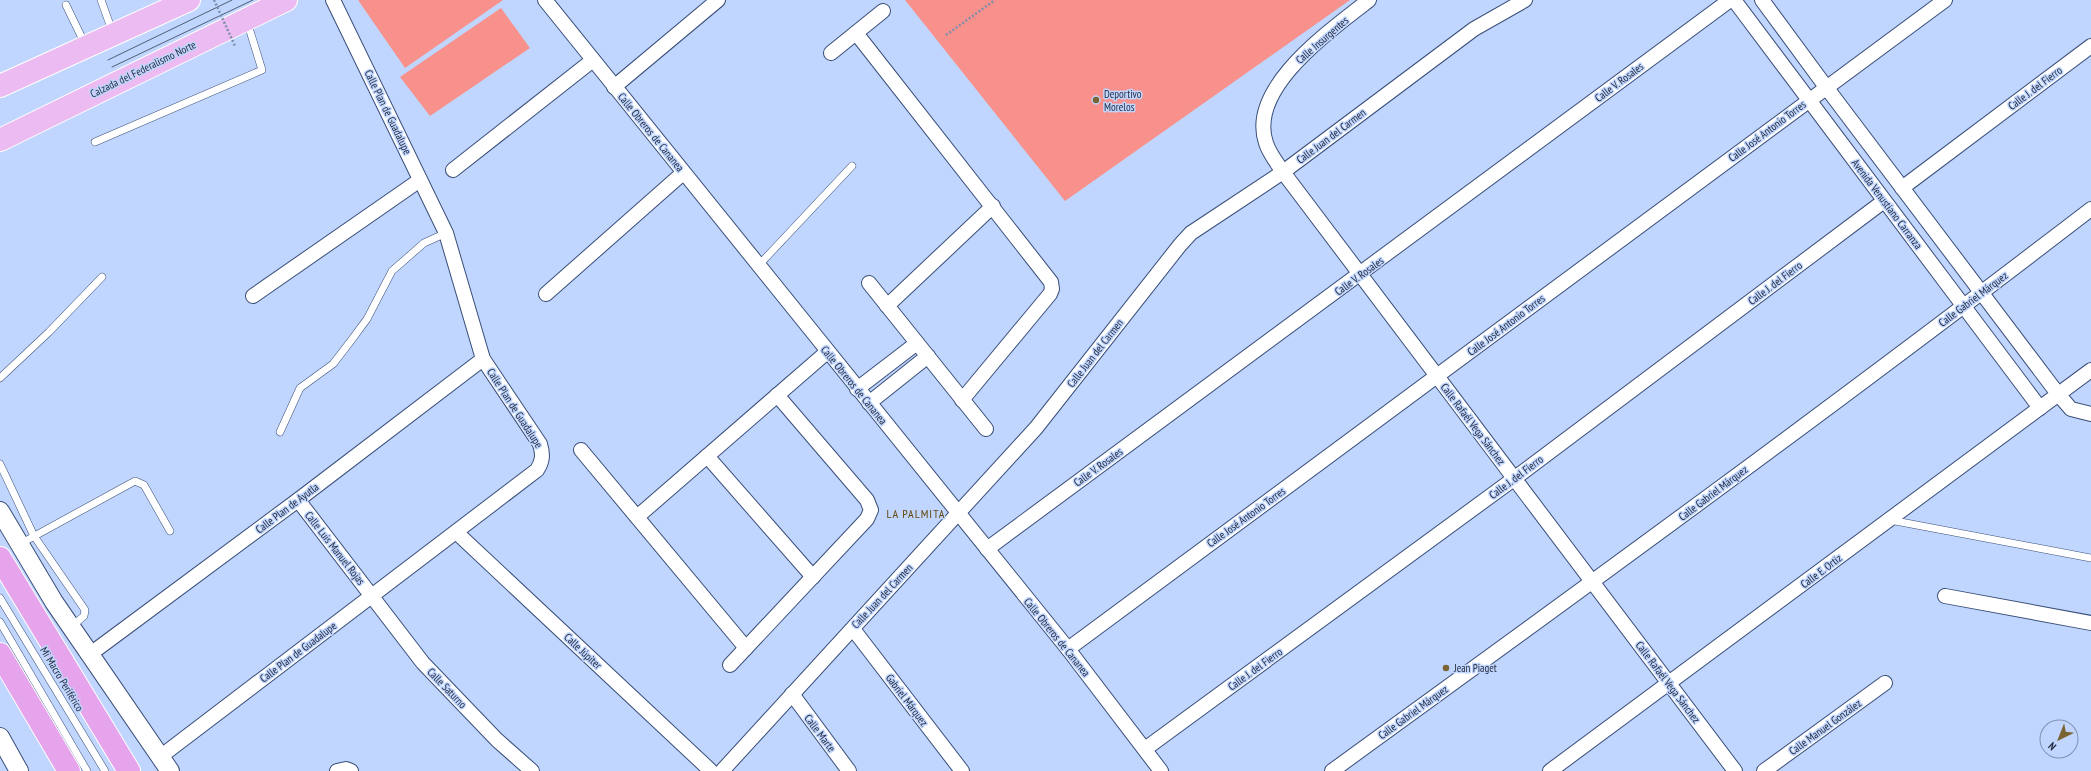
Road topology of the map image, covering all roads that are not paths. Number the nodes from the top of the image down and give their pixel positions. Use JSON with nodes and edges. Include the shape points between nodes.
{"nodes":[{"id":1,"x":101,"y":0,"type":"edge"},
{"id":2,"x":174,"y":0,"type":"edge"},
{"id":3,"x":189,"y":0,"type":"edge"},
{"id":4,"x":333,"y":0,"type":"edge"},
{"id":5,"x":545,"y":0,"type":"edge"},
{"id":6,"x":718,"y":0,"type":"edge"},
{"id":7,"x":1370,"y":0,"type":"edge"},
{"id":8,"x":1525,"y":0,"type":"edge"},
{"id":9,"x":1730,"y":0,"type":"edge"},
{"id":10,"x":1734,"y":0,"type":"edge"},
{"id":11,"x":1762,"y":0,"type":"edge"},
{"id":12,"x":1945,"y":0,"type":"edge"},
{"id":13,"x":280,"y":3,"type":"edge"},
{"id":14,"x":66,"y":5,"type":"dead end"},
{"id":15,"x":883,"y":11,"type":"dead end"},
{"id":16,"x":110,"y":25,"type":"junction"},
{"id":17,"x":250,"y":31,"type":"junction"},
{"id":18,"x":856,"y":34,"type":"junction"},
{"id":19,"x":82,"y":38,"type":"junction"},
{"id":20,"x":2091,"y":46,"type":"edge"},
{"id":21,"x":831,"y":53,"type":"dead end"},
{"id":22,"x":593,"y":60,"type":"junction"},
{"id":23,"x":0,"y":73,"type":"edge"},
{"id":24,"x":0,"y":86,"type":"edge"},
{"id":25,"x":614,"y":87,"type":"junction"},
{"id":26,"x":1826,"y":87,"type":"junction"},
{"id":27,"x":1808,"y":100,"type":"junction"},
{"id":28,"x":0,"y":140,"type":"edge"},
{"id":29,"x":95,"y":142,"type":"dead end"},
{"id":30,"x":0,"y":150,"type":"edge"},
{"id":31,"x":852,"y":166,"type":"dead end"},
{"id":32,"x":453,"y":170,"type":"dead end"},
{"id":33,"x":1283,"y":172,"type":"junction"},
{"id":34,"x":684,"y":173,"type":"junction"},
{"id":35,"x":420,"y":180,"type":"junction"},
{"id":36,"x":1902,"y":188,"type":"junction"},
{"id":37,"x":1884,"y":201,"type":"junction"},
{"id":38,"x":993,"y":206,"type":"junction"},
{"id":39,"x":2091,"y":209,"type":"edge"},
{"id":40,"x":446,"y":232,"type":"junction"},
{"id":41,"x":758,"y":266,"type":"junction"},
{"id":42,"x":1361,"y":275,"type":"junction"},
{"id":43,"x":102,"y":277,"type":"dead end"},
{"id":44,"x":869,"y":283,"type":"dead end"},
{"id":45,"x":1982,"y":293,"type":"junction"},
{"id":46,"x":546,"y":294,"type":"dead end"},
{"id":47,"x":253,"y":296,"type":"dead end"},
{"id":48,"x":887,"y":306,"type":"junction"},
{"id":49,"x":1964,"y":306,"type":"junction"},
{"id":50,"x":917,"y":343,"type":"junction"},
{"id":51,"x":827,"y":352,"type":"junction"},
{"id":52,"x":928,"y":356,"type":"junction"},
{"id":53,"x":483,"y":359,"type":"junction"},
{"id":54,"x":2091,"y":370,"type":"edge"},
{"id":55,"x":1437,"y":376,"type":"junction"},
{"id":56,"x":0,"y":378,"type":"edge"},
{"id":57,"x":857,"y":389,"type":"junction"},
{"id":58,"x":2058,"y":394,"type":"junction"},
{"id":59,"x":777,"y":395,"type":"junction"},
{"id":60,"x":962,"y":400,"type":"junction"},
{"id":61,"x":869,"y":404,"type":"junction"},
{"id":62,"x":2040,"y":408,"type":"junction"},
{"id":63,"x":2091,"y":414,"type":"edge"},
{"id":64,"x":986,"y":429,"type":"dead end"},
{"id":65,"x":280,"y":432,"type":"dead end"},
{"id":66,"x":581,"y":450,"type":"dead end"},
{"id":67,"x":707,"y":456,"type":"junction"},
{"id":68,"x":0,"y":464,"type":"edge"},
{"id":69,"x":1514,"y":478,"type":"junction"},
{"id":70,"x":298,"y":500,"type":"junction"},
{"id":71,"x":0,"y":511,"type":"edge"},
{"id":72,"x":958,"y":514,"type":"junction"},
{"id":73,"x":637,"y":517,"type":"junction"},
{"id":74,"x":1890,"y":520,"type":"junction"},
{"id":75,"x":170,"y":531,"type":"dead end"},
{"id":76,"x":456,"y":532,"type":"junction"},
{"id":77,"x":18,"y":540,"type":"edge"},
{"id":78,"x":987,"y":549,"type":"junction"},
{"id":79,"x":0,"y":558,"type":"edge"},
{"id":80,"x":2091,"y":558,"type":"edge"},
{"id":81,"x":813,"y":577,"type":"junction"},
{"id":82,"x":1593,"y":582,"type":"junction"},
{"id":83,"x":9,"y":594,"type":"edge"},
{"id":84,"x":372,"y":595,"type":"junction"},
{"id":85,"x":1945,"y":596,"type":"dead end"},
{"id":86,"x":0,"y":622,"type":"edge"},
{"id":87,"x":2091,"y":623,"type":"edge"},
{"id":88,"x":853,"y":628,"type":"junction"},
{"id":89,"x":746,"y":648,"type":"junction"},
{"id":90,"x":1068,"y":649,"type":"junction"},
{"id":91,"x":0,"y":654,"type":"edge"},
{"id":92,"x":90,"y":655,"type":"junction"},
{"id":93,"x":730,"y":665,"type":"dead end"},
{"id":94,"x":1885,"y":683,"type":"dead end"},
{"id":95,"x":1670,"y":684,"type":"junction"},
{"id":96,"x":792,"y":694,"type":"junction"},
{"id":97,"x":0,"y":737,"type":"edge"},
{"id":98,"x":1145,"y":749,"type":"junction"},
{"id":99,"x":165,"y":764,"type":"edge"},
{"id":100,"x":19,"y":771,"type":"edge"},
{"id":101,"x":70,"y":771,"type":"edge"},
{"id":102,"x":87,"y":771,"type":"edge"},
{"id":103,"x":105,"y":771,"type":"edge"},
{"id":104,"x":129,"y":771,"type":"edge"},
{"id":105,"x":337,"y":771,"type":"edge"},
{"id":106,"x":352,"y":771,"type":"edge"},
{"id":107,"x":532,"y":771,"type":"edge"},
{"id":108,"x":711,"y":771,"type":"edge"},
{"id":109,"x":722,"y":771,"type":"edge"},
{"id":110,"x":849,"y":771,"type":"edge"},
{"id":111,"x":962,"y":771,"type":"edge"},
{"id":112,"x":1162,"y":771,"type":"edge"},
{"id":113,"x":1332,"y":771,"type":"edge"},
{"id":114,"x":1550,"y":771,"type":"edge"},
{"id":115,"x":1735,"y":771,"type":"edge"},
{"id":116,"x":1764,"y":771,"type":"edge"}],
"edges":[{"from":1,"to":16,"type":"lane"},
{"from":2,"to":16,"type":"main road","via":[[144,7]]},
{"from":3,"to":24,"type":"main road"},
{"from":4,"to":35,"type":"street","name":"Calle Plan de Guadalupe"},
{"from":5,"to":22,"type":"street","name":"Calle Obreros de Cananea"},
{"from":6,"to":25,"type":"street"},
{"from":7,"to":33,"type":"street","name":"Calle Insurgentes","via":[[1289,70],[1270,100],[1263,128],[1265,142]]},
{"from":8,"to":33,"type":"street","name":"Calle Juan del Carmen","via":[[1474,29]]},
{"from":9,"to":42,"type":"street","name":"Calle V. Rosales"},
{"from":10,"to":27,"type":"street","name":"Avenida Venustiano Carranza"},
{"from":11,"to":26,"type":"street","name":"Avenida Venustiano Carranza"},
{"from":12,"to":26,"type":"street","name":"Calle José Antonio Torres"},
{"from":13,"to":17,"type":"main road"},
{"from":13,"to":28,"type":"main road","name":"Calzada del Federalismo Norte"},
{"from":14,"to":19,"type":"lane"},
{"from":15,"to":18,"type":"street"},
{"from":16,"to":19,"type":"main road"},
{"from":17,"to":29,"type":"lane","via":[[262,70]]},
{"from":17,"to":30,"type":"main road"},
{"from":18,"to":21,"type":"street"},
{"from":18,"to":38,"type":"street"},
{"from":19,"to":23,"type":"main road"},
{"from":20,"to":36,"type":"street","name":"Calle J. del Fierro"},
{"from":22,"to":25,"type":"street","name":"Calle Obreros de Cananea"},
{"from":22,"to":32,"type":"street"},
{"from":25,"to":34,"type":"street","name":"Calle Obreros de Cananea"},
{"from":26,"to":27,"type":"street","name":"Calle José Antonio Torres"},
{"from":26,"to":36,"type":"street","name":"Avenida Venustiano Carranza"},
{"from":27,"to":37,"type":"street","name":"Avenida Venustiano Carranza"},
{"from":27,"to":55,"type":"street","name":"Calle José Antonio Torres"},
{"from":31,"to":41,"type":"lane"},
{"from":33,"to":42,"type":"street","name":"Calle Rafaél Vega Sánchez"},
{"from":33,"to":72,"type":"street","name":"Calle Juan del Carmen","via":[[1191,233],[1036,428]]},
{"from":34,"to":41,"type":"street","name":"Calle Obreros de Cananea"},
{"from":34,"to":46,"type":"street"},
{"from":35,"to":40,"type":"street","name":"Calle Plan de Guadalupe"},
{"from":35,"to":47,"type":"street"},
{"from":36,"to":45,"type":"street","name":"Avenida Venustiano Carranza"},
{"from":37,"to":49,"type":"street","name":"Avenida Venustiano Carranza"},
{"from":37,"to":69,"type":"street","name":"Calle J. del Fierro"},
{"from":38,"to":48,"type":"street"},
{"from":38,"to":60,"type":"street","via":[[1051,282],[1052,289]]},
{"from":39,"to":45,"type":"street","name":"Calle Gabriel Márquez"},
{"from":40,"to":53,"type":"street","name":"Calle Plan de Guadalupe"},
{"from":40,"to":65,"type":"lane","via":[[424,243],[392,271],[367,319],[333,364],[300,388]]},
{"from":41,"to":51,"type":"street","name":"Calle Obreros de Cananea"},
{"from":42,"to":55,"type":"street","name":"Calle Rafaél Vega Sánchez"},
{"from":42,"to":78,"type":"street","name":"Calle V. Rosales"},
{"from":43,"to":56,"type":"lane"},
{"from":44,"to":48,"type":"street"},
{"from":45,"to":49,"type":"street","name":"Calle Gabriel Márquez"},
{"from":45,"to":58,"type":"street","name":"Avenida Venustiano Carranza"},
{"from":48,"to":50,"type":"street"},
{"from":49,"to":62,"type":"street","name":"Avenida Venustiano Carranza"},
{"from":49,"to":82,"type":"street","name":"Calle Gabriel Márquez"},
{"from":50,"to":52,"type":"street"},
{"from":50,"to":57,"type":"street"},
{"from":51,"to":57,"type":"street","name":"Calle Obreros de Cananea"},
{"from":51,"to":59,"type":"street"},
{"from":52,"to":60,"type":"street"},
{"from":52,"to":61,"type":"street"},
{"from":53,"to":70,"type":"street","name":"Calle Plan de Ayutla"},
{"from":53,"to":76,"type":"street","name":"Calle Plan de Guadalupe","via":[[540,444],[543,458],[537,470]]},
{"from":54,"to":58,"type":"street","name":"Calle E. Ortiz"},
{"from":55,"to":69,"type":"street","name":"Calle Rafaél Vega Sánchez"},
{"from":55,"to":90,"type":"street","name":"Calle José Antonio Torres"},
{"from":57,"to":61,"type":"street","name":"Calle Obreros de Cananea"},
{"from":58,"to":62,"type":"street","name":"Calle E. Ortiz"},
{"from":58,"to":63,"type":"street","name":"Avenida Venustiano Carranza","via":[[2071,410]]},
{"from":59,"to":67,"type":"street"},
{"from":59,"to":81,"type":"street","via":[[867,500],[871,510],[867,519]]},
{"from":60,"to":64,"type":"street"},
{"from":61,"to":72,"type":"street","name":"Calle Obreros de Cananea"},
{"from":62,"to":74,"type":"street","name":"Calle E. Ortiz"},
{"from":66,"to":73,"type":"street"},
{"from":67,"to":73,"type":"street"},
{"from":67,"to":81,"type":"street"},
{"from":68,"to":77,"type":"lane"},
{"from":69,"to":82,"type":"street","name":"Calle Rafaél Vega Sánchez"},
{"from":69,"to":98,"type":"street","name":"Calle J. del Fierro"},
{"from":70,"to":84,"type":"street","name":"Calle Luis Manuel Rojas"},
{"from":70,"to":92,"type":"street","name":"Calle Plan de Ayutla"},
{"from":71,"to":77,"type":"street"},
{"from":72,"to":78,"type":"street","name":"Calle Obreros de Cananea"},
{"from":72,"to":88,"type":"street","name":"Calle Juan del Carmen"},
{"from":73,"to":89,"type":"street"},
{"from":74,"to":80,"type":"lane"},
{"from":74,"to":95,"type":"street","name":"Calle E. Ortiz"},
{"from":75,"to":77,"type":"lane","via":[[144,485],[135,480]]},
{"from":76,"to":84,"type":"street","name":"Calle Plan de Guadalupe"},
{"from":76,"to":108,"type":"street","name":"Calle Júpiter"},
{"from":77,"to":83,"type":"highway"},
{"from":77,"to":92,"type":"street"},
{"from":78,"to":90,"type":"street","name":"Calle Obreros de Cananea"},
{"from":79,"to":83,"type":"highway"},
{"from":81,"to":89,"type":"street"},
{"from":82,"to":95,"type":"street","name":"Calle Rafaél Vega Sánchez"},
{"from":82,"to":113,"type":"street","name":"Calle Gabriel Márquez"},
{"from":83,"to":103,"type":"lane","name":"Mi Macro Periférico"},
{"from":83,"to":104,"type":"highway"},
{"from":84,"to":99,"type":"street","name":"Calle Plan de Guadalupe"},
{"from":84,"to":107,"type":"street","name":"Calle Saturno","via":[[423,663],[497,740]]},
{"from":85,"to":87,"type":"street"},
{"from":86,"to":102,"type":"lane"},
{"from":88,"to":96,"type":"street","name":"Calle Juan del Carmen"},
{"from":88,"to":111,"type":"street","name":"Gabriel Márquez"},
{"from":89,"to":93,"type":"street"},
{"from":90,"to":98,"type":"street","name":"Calle Obreros de Cananea"},
{"from":91,"to":101,"type":"highway"},
{"from":92,"to":99,"type":"street"},
{"from":94,"to":116,"type":"street","name":"Calle Manuel González"},
{"from":95,"to":114,"type":"street","name":"Calle E. Ortiz"},
{"from":95,"to":115,"type":"street","name":"Calle Rafaél Vega Sánchez"},
{"from":96,"to":109,"type":"street","name":"Calle Juan del Carmen"},
{"from":96,"to":110,"type":"street","name":"Calle Marte"},
{"from":97,"to":100,"type":"street"},
{"from":98,"to":112,"type":"street","name":"Calle Obreros de Cananea"},
{"from":105,"to":106,"type":"street"}]}
